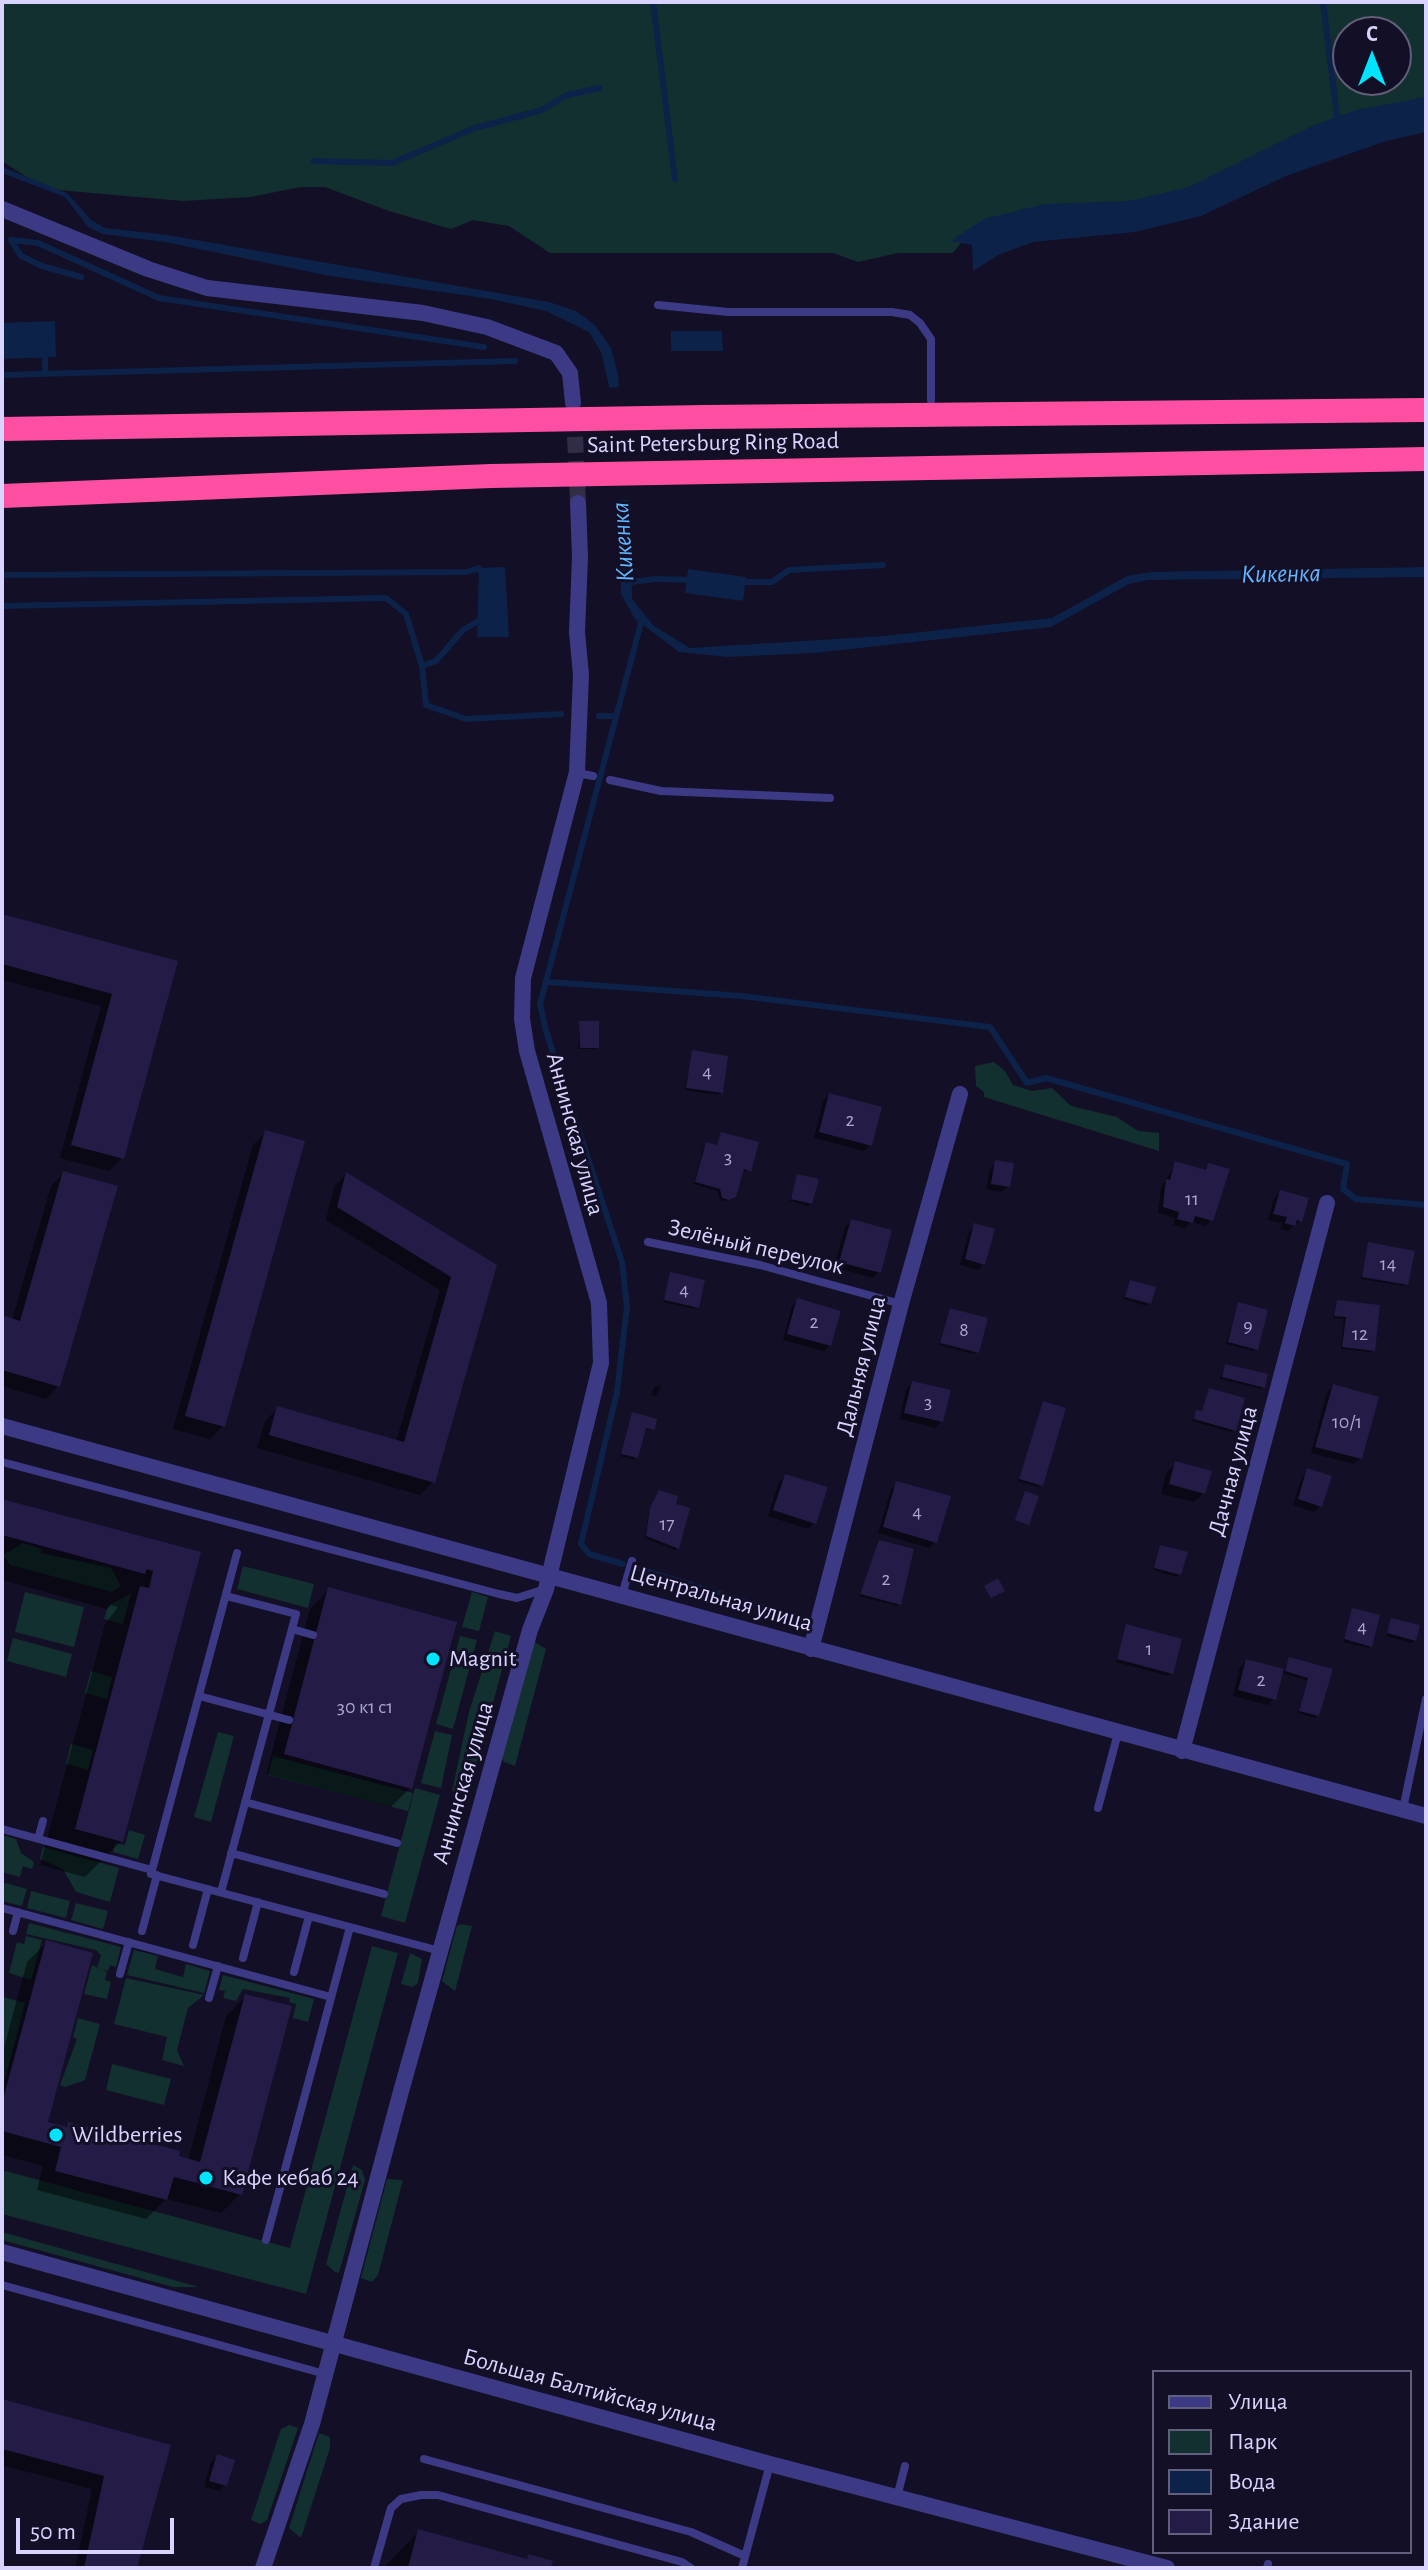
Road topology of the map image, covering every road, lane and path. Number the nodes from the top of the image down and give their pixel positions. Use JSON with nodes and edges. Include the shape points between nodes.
{"nodes":[{"id":1,"x":2,"y":209,"type":"edge"},
{"id":2,"x":658,"y":305,"type":"dead end"},
{"id":3,"x":931,"y":400,"type":"dead end"},
{"id":4,"x":573,"y":403,"type":"tunnel mouth"},
{"id":5,"x":1426,"y":410,"type":"edge"},
{"id":6,"x":2,"y":429,"type":"edge"},
{"id":7,"x":1426,"y":459,"type":"edge"},
{"id":8,"x":2,"y":496,"type":"edge"},
{"id":9,"x":578,"y":503,"type":"tunnel mouth"},
{"id":10,"x":610,"y":780,"type":"dead end"},
{"id":11,"x":830,"y":798,"type":"dead end"},
{"id":12,"x":960,"y":1094,"type":"dead end"},
{"id":13,"x":1327,"y":1203,"type":"dead end"},
{"id":14,"x":648,"y":1242,"type":"dead end"},
{"id":15,"x":901,"y":1304,"type":"junction"},
{"id":16,"x":2,"y":1426,"type":"edge"},
{"id":17,"x":2,"y":1462,"type":"edge"},
{"id":18,"x":237,"y":1553,"type":"dead end"},
{"id":19,"x":632,"y":1561,"type":"dead end"},
{"id":20,"x":548,"y":1581,"type":"junction"},
{"id":21,"x":622,"y":1595,"type":"junction"},
{"id":22,"x":226,"y":1596,"type":"junction"},
{"id":23,"x":292,"y":1629,"type":"junction"},
{"id":24,"x":313,"y":1635,"type":"dead end"},
{"id":25,"x":811,"y":1649,"type":"junction"},
{"id":26,"x":199,"y":1696,"type":"junction"},
{"id":27,"x":1426,"y":1699,"type":"edge"},
{"id":28,"x":269,"y":1715,"type":"junction"},
{"id":29,"x":289,"y":1720,"type":"dead end"},
{"id":30,"x":1118,"y":1733,"type":"junction"},
{"id":31,"x":1182,"y":1751,"type":"junction"},
{"id":32,"x":245,"y":1802,"type":"junction"},
{"id":33,"x":1098,"y":1808,"type":"dead end"},
{"id":34,"x":1403,"y":1809,"type":"junction"},
{"id":35,"x":1426,"y":1816,"type":"edge"},
{"id":36,"x":43,"y":1821,"type":"dead end"},
{"id":37,"x":2,"y":1829,"type":"edge"},
{"id":38,"x":38,"y":1839,"type":"junction"},
{"id":39,"x":397,"y":1843,"type":"dead end"},
{"id":40,"x":231,"y":1853,"type":"junction"},
{"id":41,"x":154,"y":1872,"type":"junction"},
{"id":42,"x":208,"y":1889,"type":"junction"},
{"id":43,"x":221,"y":1892,"type":"junction"},
{"id":44,"x":384,"y":1894,"type":"dead end"},
{"id":45,"x":258,"y":1902,"type":"junction"},
{"id":46,"x":2,"y":1908,"type":"edge"},
{"id":47,"x":18,"y":1912,"type":"junction"},
{"id":48,"x":309,"y":1916,"type":"junction"},
{"id":49,"x":350,"y":1927,"type":"junction"},
{"id":50,"x":13,"y":1931,"type":"dead end"},
{"id":51,"x":142,"y":1931,"type":"dead end"},
{"id":52,"x":129,"y":1942,"type":"junction"},
{"id":53,"x":193,"y":1945,"type":"dead end"},
{"id":54,"x":440,"y":1951,"type":"junction"},
{"id":55,"x":243,"y":1958,"type":"dead end"},
{"id":56,"x":218,"y":1966,"type":"junction"},
{"id":57,"x":294,"y":1972,"type":"dead end"},
{"id":58,"x":120,"y":1974,"type":"dead end"},
{"id":59,"x":331,"y":1997,"type":"junction"},
{"id":60,"x":209,"y":1998,"type":"dead end"},
{"id":61,"x":266,"y":2240,"type":"dead end"},
{"id":62,"x":2,"y":2252,"type":"edge"},
{"id":63,"x":2,"y":2285,"type":"edge"},
{"id":64,"x":332,"y":2343,"type":"junction"},
{"id":65,"x":325,"y":2374,"type":"junction"},
{"id":66,"x":424,"y":2459,"type":"dead end"},
{"id":67,"x":770,"y":2464,"type":"junction"},
{"id":68,"x":905,"y":2466,"type":"dead end"},
{"id":69,"x":897,"y":2497,"type":"junction"},
{"id":70,"x":745,"y":2556,"type":"junction"},
{"id":71,"x":1133,"y":2564,"type":"edge"},
{"id":72,"x":263,"y":2568,"type":"edge"},
{"id":73,"x":374,"y":2568,"type":"edge"},
{"id":74,"x":691,"y":2568,"type":"edge"},
{"id":75,"x":742,"y":2568,"type":"edge"},
{"id":76,"x":1167,"y":2568,"type":"edge"}],
"edges":[{"from":1,"to":4,"type":"street","via":[[207,288],[423,313],[487,327],[556,353],[570,373]]},
{"from":2,"to":3,"type":"lane","via":[[728,312],[910,315],[931,339]]},
{"from":5,"to":6,"type":"highway","name":"Saint Petersburg Ring Road"},
{"from":7,"to":8,"type":"highway","name":"Saint Petersburg Ring Road","via":[[491,476]]},
{"from":9,"to":20,"type":"street","name":"Аннинская улица","via":[[577,632],[585,774],[522,994],[527,1051],[603,1322],[601,1363]]},
{"from":10,"to":11,"type":"lane","via":[[661,791]]},
{"from":12,"to":15,"type":"street","name":"Дальняя улица"},
{"from":13,"to":31,"type":"street","name":"Дачная улица"},
{"from":14,"to":15,"type":"lane","name":"Зелёный переулок","via":[[760,1265]]},
{"from":15,"to":25,"type":"street","name":"Дальняя улица"},
{"from":16,"to":20,"type":"street","name":"Центральная улица"},
{"from":17,"to":20,"type":"lane","via":[[517,1598]]},
{"from":18,"to":22,"type":"lane"},
{"from":19,"to":21,"type":"lane"},
{"from":20,"to":21,"type":"street","name":"Центральная улица"},
{"from":20,"to":54,"type":"street","name":"Аннинская улица"},
{"from":21,"to":25,"type":"street","name":"Центральная улица"},
{"from":22,"to":23,"type":"lane","via":[[296,1614]]},
{"from":22,"to":26,"type":"lane"},
{"from":23,"to":24,"type":"lane"},
{"from":23,"to":28,"type":"lane"},
{"from":25,"to":30,"type":"street","name":"Центральная улица"},
{"from":26,"to":28,"type":"lane"},
{"from":26,"to":41,"type":"lane"},
{"from":27,"to":34,"type":"lane"},
{"from":28,"to":29,"type":"lane"},
{"from":28,"to":32,"type":"lane"},
{"from":30,"to":31,"type":"street","name":"Центральная улица"},
{"from":30,"to":33,"type":"lane"},
{"from":31,"to":34,"type":"street","name":"Центральная улица"},
{"from":32,"to":39,"type":"lane"},
{"from":32,"to":40,"type":"lane"},
{"from":34,"to":35,"type":"street","name":"Центральная улица"},
{"from":36,"to":38,"type":"lane"},
{"from":37,"to":38,"type":"lane"},
{"from":38,"to":41,"type":"lane"},
{"from":40,"to":43,"type":"lane"},
{"from":40,"to":44,"type":"lane"},
{"from":41,"to":42,"type":"lane"},
{"from":41,"to":51,"type":"lane"},
{"from":42,"to":43,"type":"lane"},
{"from":42,"to":53,"type":"lane"},
{"from":43,"to":45,"type":"lane"},
{"from":45,"to":48,"type":"lane"},
{"from":45,"to":55,"type":"lane"},
{"from":46,"to":47,"type":"lane"},
{"from":47,"to":50,"type":"lane"},
{"from":47,"to":52,"type":"lane"},
{"from":48,"to":49,"type":"lane"},
{"from":48,"to":57,"type":"lane"},
{"from":49,"to":54,"type":"lane"},
{"from":49,"to":59,"type":"lane"},
{"from":52,"to":56,"type":"lane"},
{"from":52,"to":58,"type":"lane"},
{"from":54,"to":64,"type":"street","name":"Аннинская улица"},
{"from":56,"to":59,"type":"lane"},
{"from":56,"to":60,"type":"lane"},
{"from":59,"to":61,"type":"lane"},
{"from":62,"to":64,"type":"street","name":"Большая Балтийская улица"},
{"from":63,"to":65,"type":"lane"},
{"from":64,"to":65,"type":"street","name":"Аннинская улица"},
{"from":64,"to":67,"type":"street","name":"Большая Балтийская улица"},
{"from":65,"to":72,"type":"street","name":"Аннинская улица"},
{"from":66,"to":70,"type":"lane","via":[[691,2532]]},
{"from":67,"to":69,"type":"street","name":"Большая Балтийская улица"},
{"from":67,"to":70,"type":"lane"},
{"from":68,"to":69,"type":"lane"},
{"from":69,"to":71,"type":"street","name":"Большая Балтийская улица"},
{"from":70,"to":75,"type":"lane"},
{"from":71,"to":76,"type":"street","name":"Большая Балтийская улица"},
{"from":73,"to":74,"type":"lane","via":[[391,2508],[411,2496],[438,2495]]}]}
